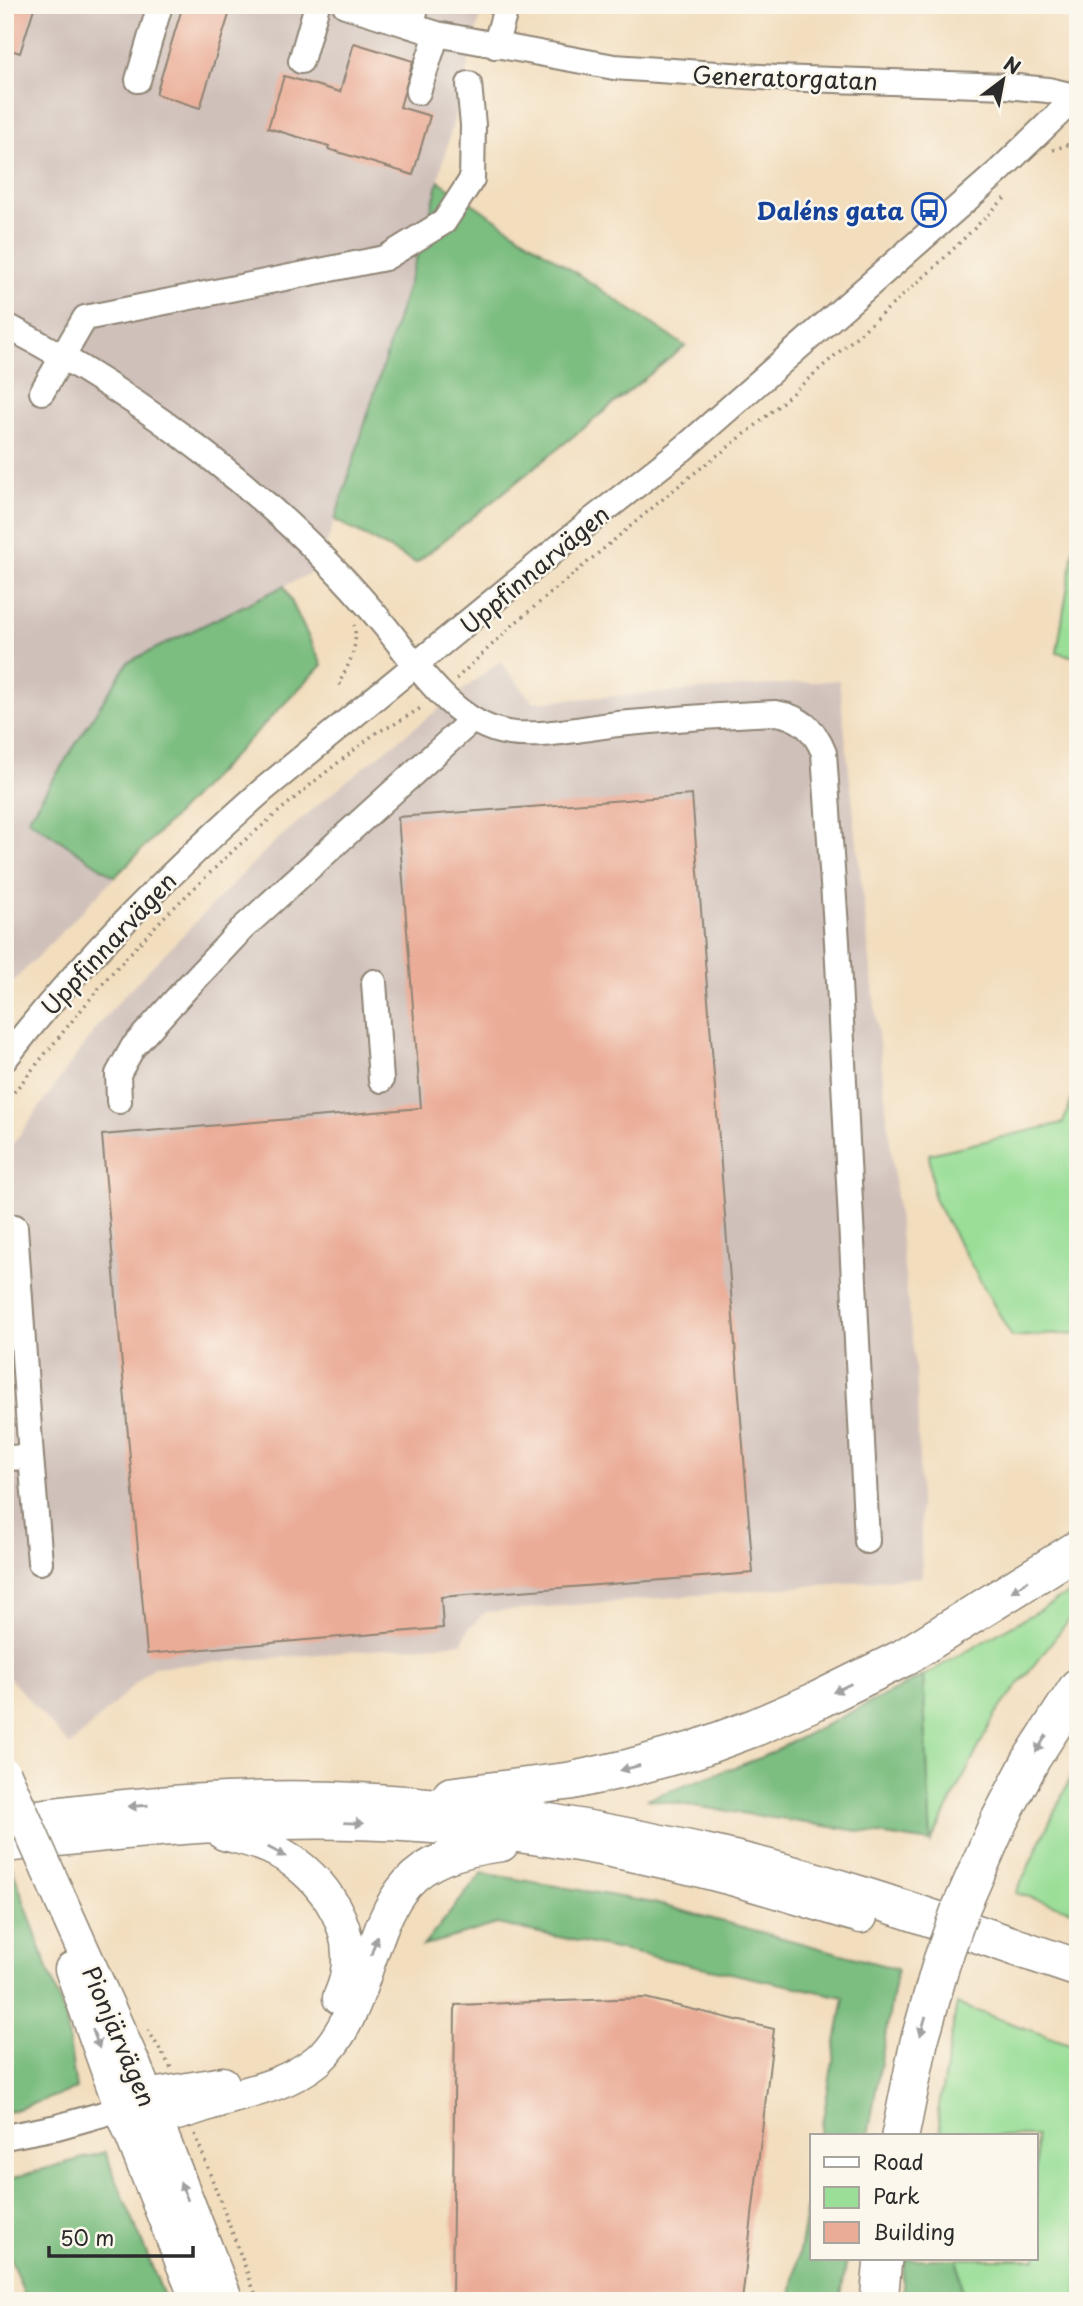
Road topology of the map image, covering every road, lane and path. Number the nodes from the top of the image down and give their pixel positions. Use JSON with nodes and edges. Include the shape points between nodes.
{"nodes":[{"id":1,"x":160,"y":5,"type":"edge"},
{"id":2,"x":317,"y":5,"type":"edge"},
{"id":3,"x":345,"y":5,"type":"edge"},
{"id":4,"x":506,"y":5,"type":"edge"},
{"id":5,"x":414,"y":15,"type":"edge"},
{"id":6,"x":437,"y":34,"type":"junction"},
{"id":7,"x":495,"y":46,"type":"junction"},
{"id":8,"x":301,"y":61,"type":"dead end"},
{"id":9,"x":138,"y":80,"type":"dead end"},
{"id":10,"x":470,"y":84,"type":"dead end"},
{"id":11,"x":418,"y":92,"type":"dead end"},
{"id":12,"x":1077,"y":96,"type":"edge"},
{"id":13,"x":1078,"y":141,"type":"edge"},
{"id":14,"x":1044,"y":159,"type":"dead end"},
{"id":15,"x":1017,"y":186,"type":"dead end"},
{"id":16,"x":5,"y":325,"type":"edge"},
{"id":17,"x":63,"y":356,"type":"junction"},
{"id":18,"x":42,"y":392,"type":"dead end"},
{"id":19,"x":353,"y":622,"type":"dead end"},
{"id":20,"x":417,"y":666,"type":"junction"},
{"id":21,"x":341,"y":685,"type":"dead end"},
{"id":22,"x":442,"y":694,"type":"junction"},
{"id":23,"x":471,"y":721,"type":"junction"},
{"id":24,"x":374,"y":982,"type":"dead end"},
{"id":25,"x":5,"y":1059,"type":"edge"},
{"id":26,"x":381,"y":1080,"type":"dead end"},
{"id":27,"x":118,"y":1101,"type":"dead end"},
{"id":28,"x":5,"y":1103,"type":"edge"},
{"id":29,"x":15,"y":1227,"type":"dead end"},
{"id":30,"x":31,"y":1457,"type":"junction"},
{"id":31,"x":5,"y":1458,"type":"edge"},
{"id":32,"x":867,"y":1541,"type":"dead end"},
{"id":33,"x":1078,"y":1549,"type":"edge"},
{"id":34,"x":40,"y":1562,"type":"dead end"},
{"id":35,"x":1078,"y":1687,"type":"edge"},
{"id":36,"x":5,"y":1774,"type":"edge"},
{"id":37,"x":366,"y":1802,"type":"junction"},
{"id":38,"x":6,"y":1824,"type":"edge"},
{"id":39,"x":188,"y":1826,"type":"junction"},
{"id":40,"x":542,"y":1840,"type":"junction"},
{"id":41,"x":54,"y":1904,"type":"junction"},
{"id":42,"x":861,"y":1917,"type":"joint"},
{"id":43,"x":1078,"y":1968,"type":"edge"},
{"id":44,"x":1078,"y":1991,"type":"edge"},
{"id":45,"x":141,"y":2107,"type":"junction"},
{"id":46,"x":900,"y":2134,"type":"edge"},
{"id":47,"x":5,"y":2137,"type":"edge"},
{"id":48,"x":883,"y":2260,"type":"edge"},
{"id":49,"x":197,"y":2301,"type":"edge"},
{"id":50,"x":227,"y":2301,"type":"edge"},
{"id":51,"x":879,"y":2301,"type":"edge"}],
"edges":[{"from":1,"to":9,"type":"street"},
{"from":2,"to":8,"type":"street"},
{"from":3,"to":5,"type":"street","name":"Generatorgatan"},
{"from":4,"to":7,"type":"street"},
{"from":5,"to":6,"type":"street","name":"Generatorgatan"},
{"from":6,"to":7,"type":"street","name":"Generatorgatan"},
{"from":6,"to":11,"type":"street"},
{"from":7,"to":12,"type":"street","name":"Generatorgatan","via":[[614,67],[682,73],[1007,86]]},
{"from":10,"to":17,"type":"street","via":[[472,179],[444,222],[385,258],[85,318]]},
{"from":12,"to":20,"type":"street","name":"Uppfinnarvägen","via":[[989,181],[684,449]]},
{"from":13,"to":14,"type":"path"},
{"from":15,"to":22,"type":"path","via":[[934,268],[754,427],[515,623]]},
{"from":16,"to":17,"type":"street"},
{"from":17,"to":18,"type":"street"},
{"from":17,"to":20,"type":"street","via":[[208,456],[287,524],[364,600]]},
{"from":19,"to":21,"type":"path","via":[[357,636]]},
{"from":20,"to":22,"type":"street"},
{"from":20,"to":25,"type":"street","name":"Uppfinnarvägen","via":[[263,790],[170,876],[101,946]]},
{"from":22,"to":23,"type":"street"},
{"from":22,"to":28,"type":"path","via":[[377,732],[237,847],[109,976]]},
{"from":23,"to":27,"type":"street","via":[[243,928],[180,995],[133,1047],[118,1074]]},
{"from":23,"to":32,"type":"street","via":[[507,733],[538,733],[776,713],[801,721],[818,739],[824,753],[837,942]]},
{"from":24,"to":26,"type":"street"},
{"from":29,"to":30,"type":"street"},
{"from":30,"to":31,"type":"street"},
{"from":30,"to":34,"type":"street"},
{"from":33,"to":37,"type":"highway","one_way":true,"via":[[903,1658],[816,1701],[694,1750],[570,1781]]},
{"from":35,"to":46,"type":"highway","one_way":true,"bridge":true,"via":[[1032,1758],[961,1910],[919,2042]]},
{"from":36,"to":41,"type":"main road","name":"Pionjärvägen","bridge":true},
{"from":37,"to":38,"type":"highway","one_way":true,"via":[[181,1803]]},
{"from":37,"to":43,"type":"highway","via":[[527,1819],[717,1856],[868,1898]]},
{"from":38,"to":39,"type":"main road"},
{"from":38,"to":41,"type":"main road","name":"Pionjärvägen"},
{"from":39,"to":40,"type":"main road","one_way":true,"via":[[354,1823]]},
{"from":39,"to":45,"type":"main road","one_way":true,"via":[[271,1848],[319,1883],[343,1928],[347,1976],[331,2017],[317,2038],[289,2064]]},
{"from":40,"to":42,"type":"main road","via":[[722,1877]]},
{"from":45,"to":40,"type":"main road","one_way":true,"via":[[263,2088],[301,2073],[320,2058],[347,2022],[384,1920],[405,1883],[451,1855]]},
{"from":41,"to":45,"type":"main road","name":"Pionjärvägen"},
{"from":42,"to":44,"type":"highway"},
{"from":45,"to":47,"type":"street"},
{"from":45,"to":49,"type":"main road","name":"Pionjärvägen"},
{"from":50,"to":45,"type":"main road","name":"Pionjärvägen","one_way":true},
{"from":48,"to":51,"type":"highway"}]}
